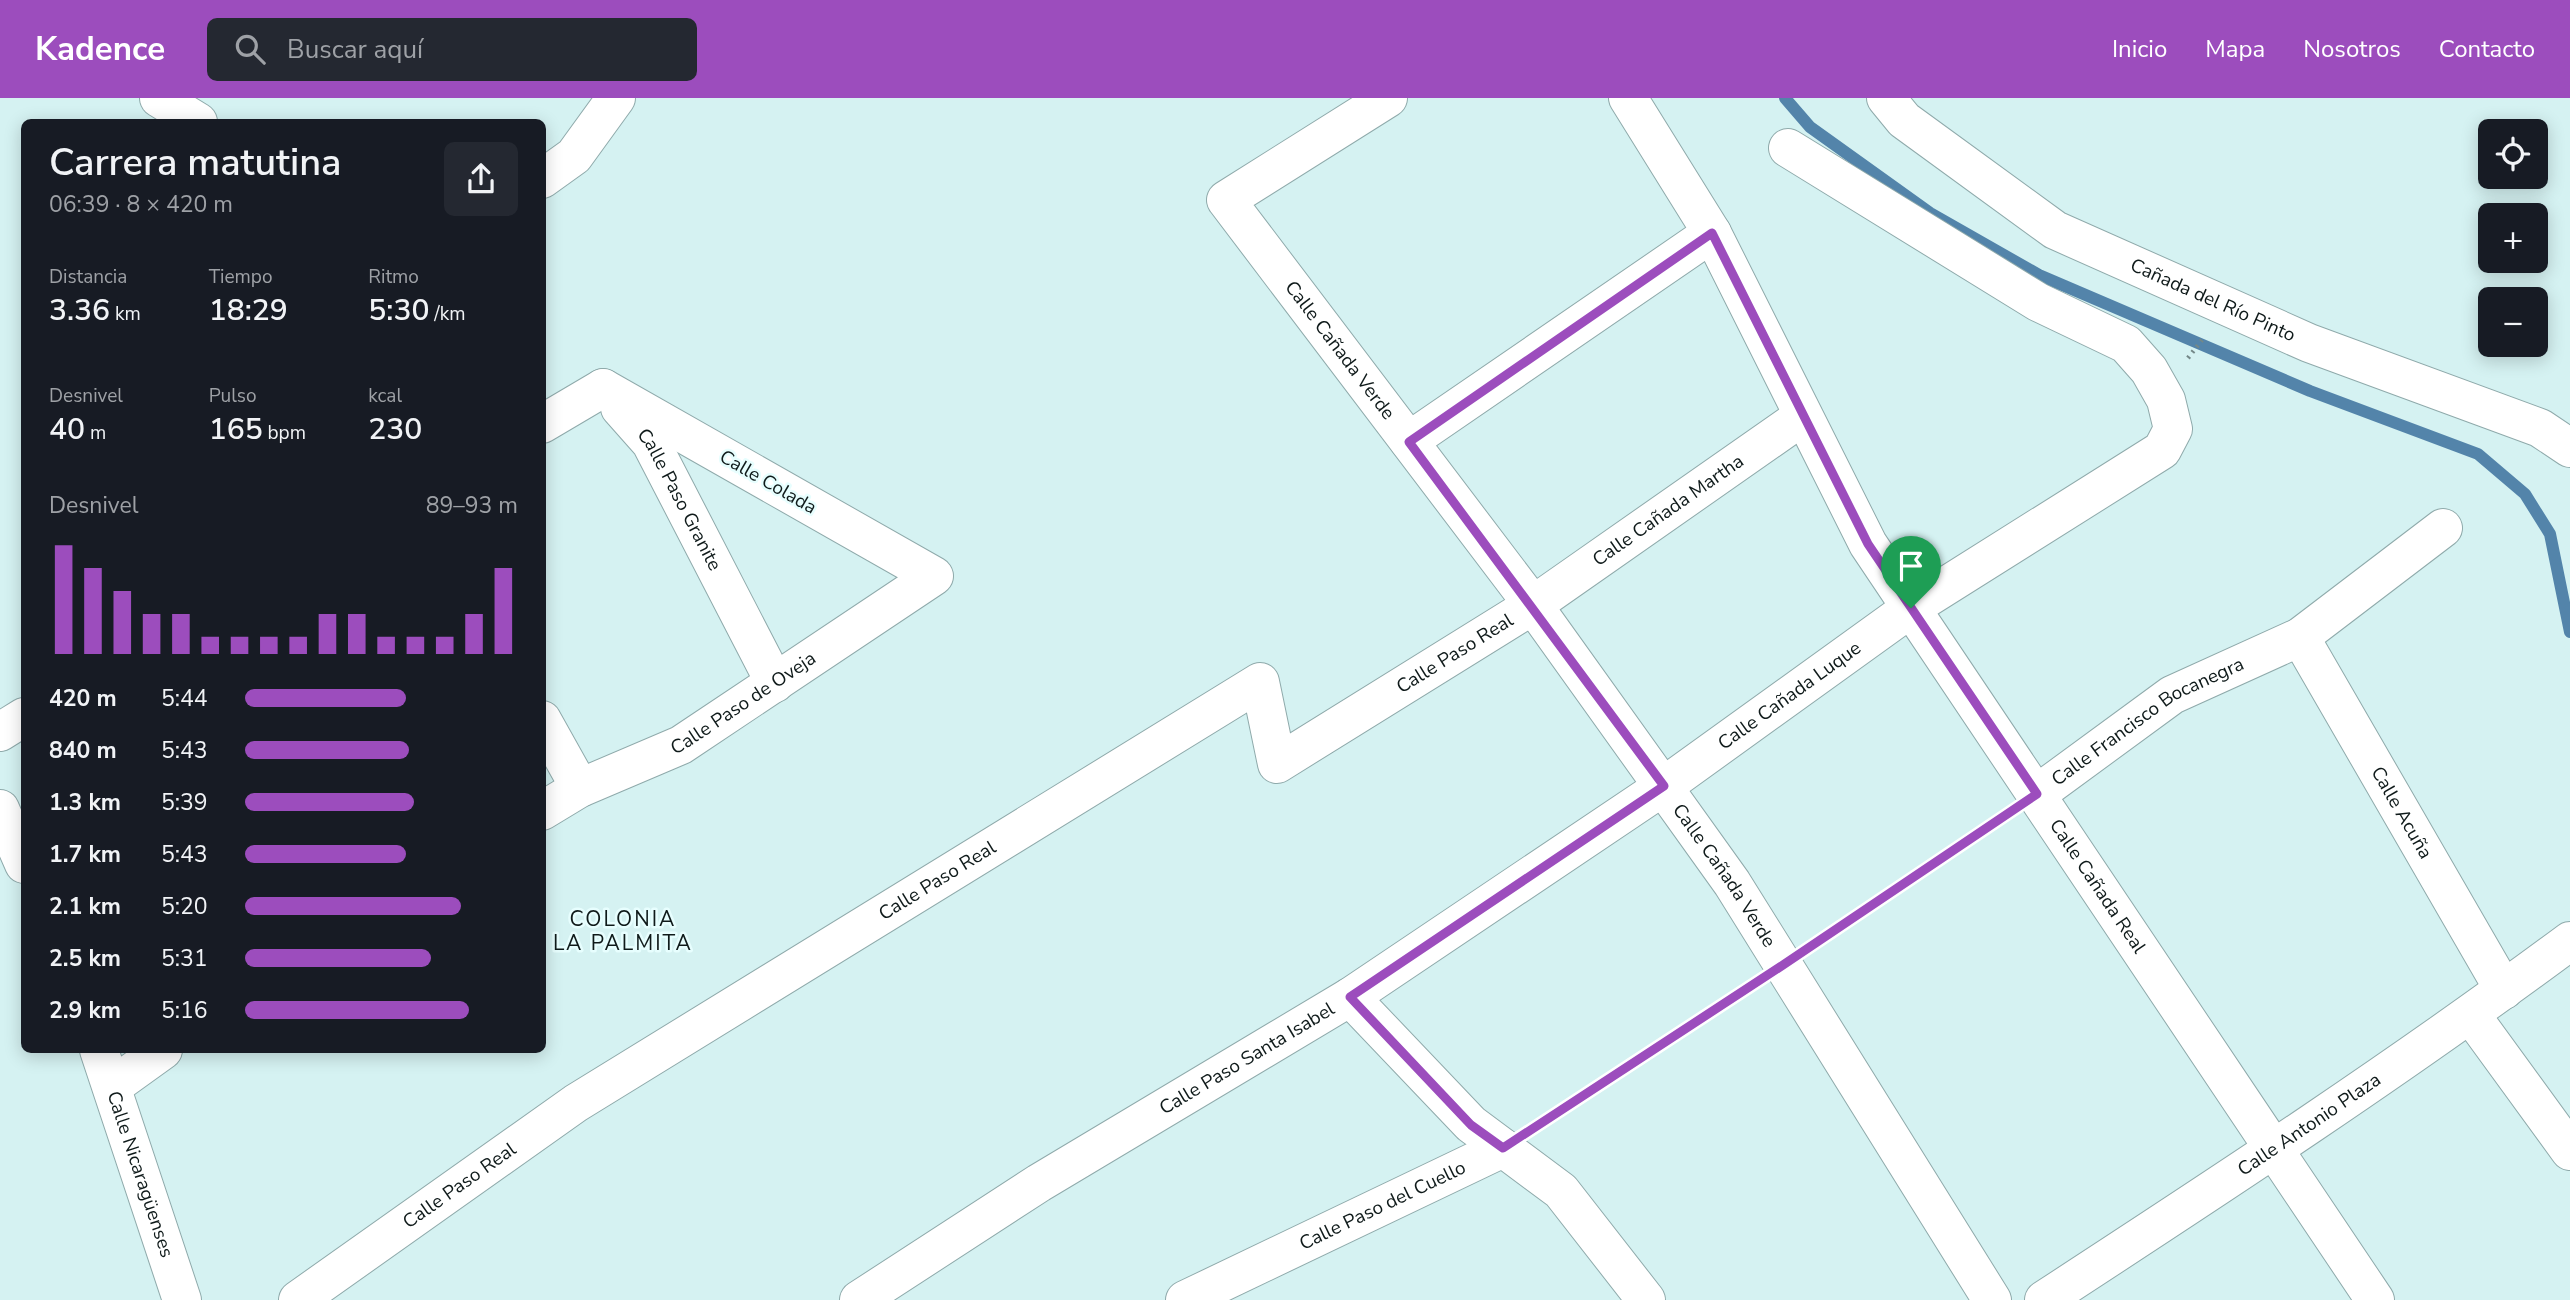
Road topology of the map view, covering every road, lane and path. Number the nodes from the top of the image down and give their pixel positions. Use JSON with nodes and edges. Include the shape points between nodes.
{"nodes":[{"id":1,"x":159,"y":98,"type":"edge"},
{"id":2,"x":616,"y":98,"type":"edge"},
{"id":3,"x":1388,"y":98,"type":"edge"},
{"id":4,"x":1628,"y":98,"type":"edge"},
{"id":5,"x":1886,"y":98,"type":"edge"},
{"id":6,"x":193,"y":119,"type":"edge"},
{"id":7,"x":1788,"y":148,"type":"dead end"},
{"id":8,"x":546,"y":175,"type":"edge"},
{"id":9,"x":1712,"y":233,"type":"junction"},
{"id":10,"x":2226,"y":309,"type":"junction"},
{"id":11,"x":603,"y":388,"type":"junction"},
{"id":12,"x":2162,"y":392,"type":"junction"},
{"id":13,"x":1803,"y":416,"type":"junction"},
{"id":14,"x":546,"y":422,"type":"edge"},
{"id":15,"x":1409,"y":442,"type":"junction"},
{"id":16,"x":2570,"y":448,"type":"edge"},
{"id":17,"x":2443,"y":528,"type":"dead end"},
{"id":18,"x":934,"y":576,"type":"joint"},
{"id":19,"x":1533,"y":605,"type":"junction"},
{"id":20,"x":1911,"y":608,"type":"junction"},
{"id":21,"x":2300,"y":637,"type":"junction"},
{"id":22,"x":775,"y":683,"type":"junction"},
{"id":23,"x":21,"y":719,"type":"edge"},
{"id":24,"x":546,"y":727,"type":"edge"},
{"id":25,"x":0,"y":732,"type":"edge"},
{"id":26,"x":1664,"y":786,"type":"junction"},
{"id":27,"x":580,"y":788,"type":"junction"},
{"id":28,"x":2037,"y":794,"type":"junction"},
{"id":29,"x":0,"y":809,"type":"edge"},
{"id":30,"x":546,"y":809,"type":"edge"},
{"id":31,"x":21,"y":857,"type":"edge"},
{"id":32,"x":2570,"y":941,"type":"edge"},
{"id":33,"x":1783,"y":965,"type":"junction"},
{"id":34,"x":2504,"y":990,"type":"junction"},
{"id":35,"x":1350,"y":997,"type":"junction"},
{"id":36,"x":2471,"y":1015,"type":"junction"},
{"id":37,"x":100,"y":1053,"type":"edge"},
{"id":38,"x":159,"y":1053,"type":"edge"},
{"id":39,"x":113,"y":1086,"type":"junction"},
{"id":40,"x":1503,"y":1148,"type":"junction"},
{"id":41,"x":2274,"y":1151,"type":"junction"},
{"id":42,"x":2570,"y":1152,"type":"edge"},
{"id":43,"x":182,"y":1300,"type":"edge"},
{"id":44,"x":299,"y":1300,"type":"edge"},
{"id":45,"x":859,"y":1300,"type":"edge"},
{"id":46,"x":1185,"y":1300,"type":"edge"},
{"id":47,"x":1646,"y":1300,"type":"edge"},
{"id":48,"x":1992,"y":1300,"type":"edge"},
{"id":49,"x":2044,"y":1300,"type":"edge"},
{"id":50,"x":2375,"y":1300,"type":"edge"}],
"edges":[{"from":1,"to":6,"type":"street"},
{"from":2,"to":8,"type":"street","via":[[573,156]]},
{"from":3,"to":15,"type":"street","name":"Calle Cañada Verde","via":[[1226,200]]},
{"from":4,"to":9,"type":"street","name":"Calle Cañada Real"},
{"from":5,"to":10,"type":"street","name":"Cañada del Río Pinto","via":[[1904,121],[2055,230]]},
{"from":7,"to":12,"type":"street","via":[[2038,302],[2126,344]]},
{"from":9,"to":13,"type":"street","name":"Calle Cañada Real"},
{"from":9,"to":15,"type":"street"},
{"from":10,"to":12,"type":"path"},
{"from":10,"to":16,"type":"street","name":"Cañada del Río Pinto","via":[[2540,428]]},
{"from":11,"to":14,"type":"street"},
{"from":11,"to":18,"type":"street","name":"Calle Colada"},
{"from":11,"to":22,"type":"street","name":"Calle Paso Granite","via":[[650,443]]},
{"from":12,"to":20,"type":"street","name":"Calle Cañada Luque","via":[[2173,429],[2162,450]]},
{"from":13,"to":19,"type":"street","name":"Calle Cañada Martha"},
{"from":13,"to":20,"type":"street","name":"Calle Cañada Real","via":[[1868,544]]},
{"from":15,"to":19,"type":"street","name":"Calle Cañada Verde"},
{"from":17,"to":21,"type":"street","name":"Calle Francisco Bocanegra"},
{"from":18,"to":22,"type":"street","name":"Calle Paso de Oveja"},
{"from":19,"to":26,"type":"street","name":"Calle Cañada Verde"},
{"from":19,"to":44,"type":"street","name":"Calle Paso Real","via":[[1277,764],[1260,682],[576,1102]]},
{"from":20,"to":26,"type":"street","name":"Calle Cañada Luque"},
{"from":20,"to":28,"type":"street","name":"Calle Cañada Real"},
{"from":21,"to":28,"type":"street","name":"Calle Francisco Bocanegra","via":[[2172,695]]},
{"from":21,"to":34,"type":"street","name":"Calle Acuña"},
{"from":22,"to":27,"type":"street","name":"Calle Paso de Oveja","via":[[681,745]]},
{"from":23,"to":25,"type":"street"},
{"from":24,"to":27,"type":"street"},
{"from":26,"to":33,"type":"street","name":"Calle Cañada Verde"},
{"from":26,"to":35,"type":"street","name":"Calle Paso Santa Isabel"},
{"from":27,"to":30,"type":"street","name":"Calle Paso de Oveja"},
{"from":28,"to":33,"type":"path","name":"Calle Francisco Bocanegra"},
{"from":28,"to":41,"type":"street","name":"Calle Cañada Real"},
{"from":29,"to":31,"type":"street"},
{"from":32,"to":34,"type":"street","name":"Calle Antonio Plaza"},
{"from":33,"to":40,"type":"path","name":"Calle Francisco Bocanegra"},
{"from":33,"to":48,"type":"street","name":"Calle Cañada Verde"},
{"from":34,"to":36,"type":"street","name":"Calle Antonio Plaza"},
{"from":35,"to":40,"type":"street","via":[[1471,1125]]},
{"from":35,"to":45,"type":"street","name":"Calle Paso Santa Isabel","via":[[1039,1183]]},
{"from":36,"to":41,"type":"street","name":"Calle Antonio Plaza"},
{"from":36,"to":42,"type":"street"},
{"from":37,"to":39,"type":"street","name":"Calle Nicaragüenses"},
{"from":38,"to":39,"type":"street"},
{"from":39,"to":43,"type":"street","name":"Calle Nicaragüenses"},
{"from":40,"to":46,"type":"street","name":"Calle Paso del Cuello"},
{"from":40,"to":47,"type":"street","via":[[1561,1191]]},
{"from":41,"to":49,"type":"street","name":"Calle Antonio Plaza"},
{"from":41,"to":50,"type":"street","name":"Calle Cañada Real"}]}
